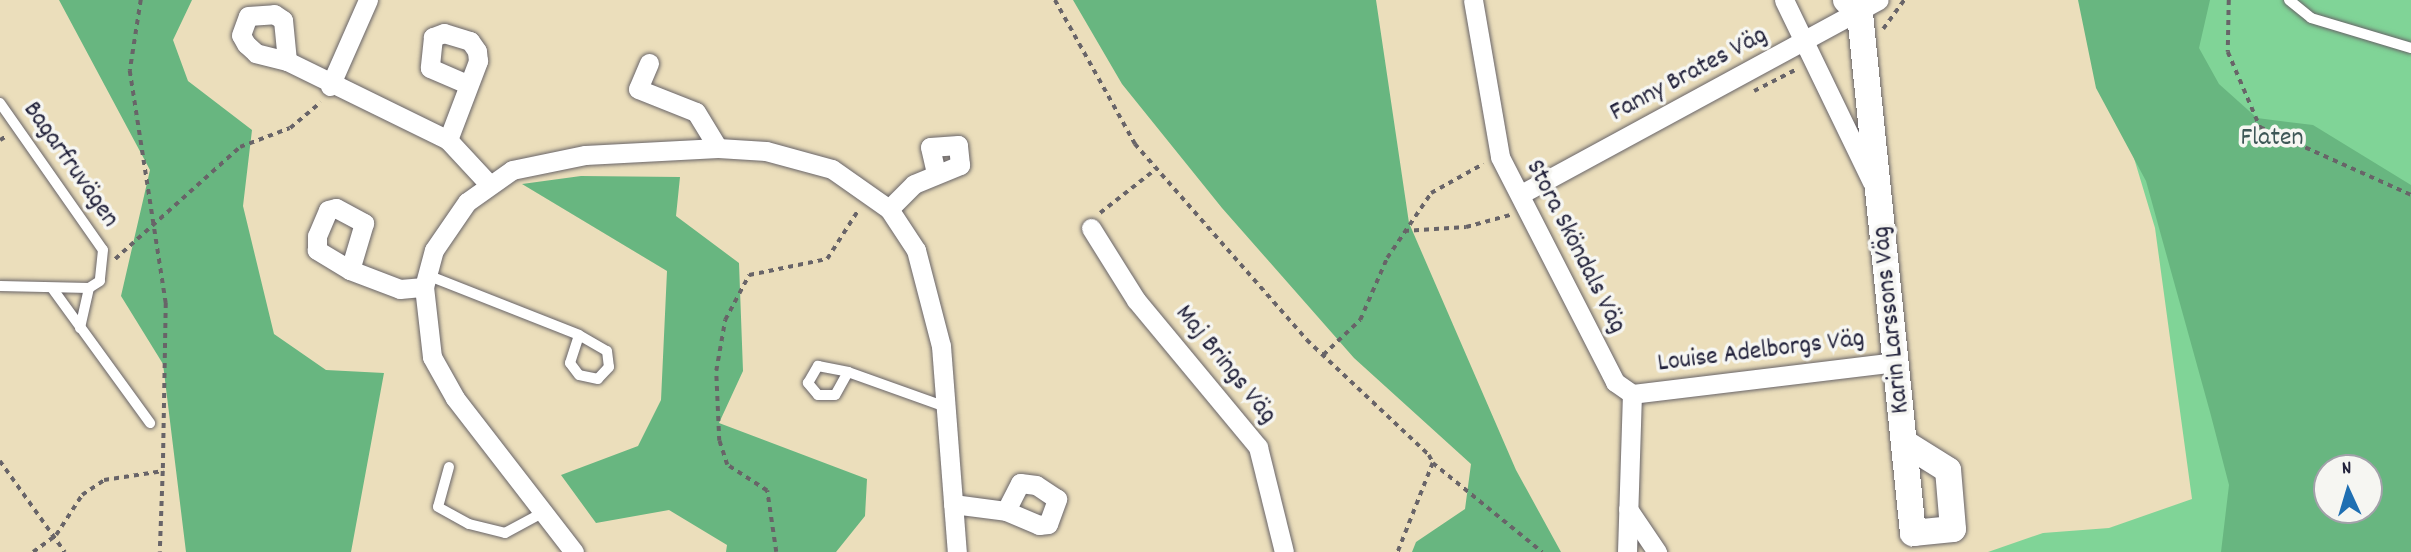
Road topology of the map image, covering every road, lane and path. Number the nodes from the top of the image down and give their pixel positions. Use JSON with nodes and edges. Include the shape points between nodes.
{"nodes":[{"id":1,"x":141,"y":0,"type":"edge"},
{"id":2,"x":368,"y":0,"type":"edge"},
{"id":3,"x":1055,"y":0,"type":"edge"},
{"id":4,"x":1474,"y":0,"type":"edge"},
{"id":5,"x":1784,"y":0,"type":"edge"},
{"id":6,"x":2229,"y":0,"type":"edge"},
{"id":7,"x":2289,"y":0,"type":"edge"},
{"id":8,"x":1862,"y":5,"type":"edge"},
{"id":9,"x":1805,"y":44,"type":"junction"},
{"id":10,"x":2411,"y":48,"type":"edge"},
{"id":11,"x":287,"y":61,"type":"dead end"},
{"id":12,"x":649,"y":63,"type":"dead end"},
{"id":13,"x":467,"y":84,"type":"dead end"},
{"id":14,"x":333,"y":88,"type":"junction"},
{"id":15,"x":0,"y":103,"type":"edge"},
{"id":16,"x":448,"y":140,"type":"junction"},
{"id":17,"x":718,"y":148,"type":"junction"},
{"id":18,"x":1500,"y":157,"type":"junction"},
{"id":19,"x":1156,"y":169,"type":"junction"},
{"id":20,"x":936,"y":174,"type":"dead end"},
{"id":21,"x":488,"y":183,"type":"junction"},
{"id":22,"x":1521,"y":194,"type":"junction"},
{"id":23,"x":2411,"y":195,"type":"edge"},
{"id":24,"x":1879,"y":196,"type":"junction"},
{"id":25,"x":867,"y":202,"type":"dead end"},
{"id":26,"x":889,"y":209,"type":"junction"},
{"id":27,"x":155,"y":226,"type":"junction"},
{"id":28,"x":1091,"y":228,"type":"joint"},
{"id":29,"x":103,"y":265,"type":"junction"},
{"id":30,"x":350,"y":270,"type":"dead end"},
{"id":31,"x":425,"y":281,"type":"junction"},
{"id":32,"x":0,"y":286,"type":"edge"},
{"id":33,"x":52,"y":288,"type":"junction"},
{"id":34,"x":89,"y":288,"type":"junction"},
{"id":35,"x":80,"y":328,"type":"junction"},
{"id":36,"x":579,"y":334,"type":"junction"},
{"id":37,"x":1323,"y":355,"type":"junction"},
{"id":38,"x":1897,"y":362,"type":"junction"},
{"id":39,"x":165,"y":366,"type":"dead end"},
{"id":40,"x":848,"y":372,"type":"dead end"},
{"id":41,"x":1632,"y":394,"type":"junction"},
{"id":42,"x":947,"y":407,"type":"junction"},
{"id":43,"x":150,"y":423,"type":"dead end"},
{"id":44,"x":1905,"y":443,"type":"dead end"},
{"id":45,"x":0,"y":461,"type":"edge"},
{"id":46,"x":1433,"y":463,"type":"junction"},
{"id":47,"x":449,"y":467,"type":"dead end"},
{"id":48,"x":953,"y":504,"type":"junction"},
{"id":49,"x":1628,"y":509,"type":"junction"},
{"id":50,"x":1006,"y":511,"type":"dead end"},
{"id":51,"x":544,"y":512,"type":"junction"},
{"id":52,"x":56,"y":535,"type":"junction"},
{"id":53,"x":33,"y":552,"type":"edge"},
{"id":54,"x":65,"y":552,"type":"edge"},
{"id":55,"x":160,"y":552,"type":"edge"},
{"id":56,"x":574,"y":552,"type":"edge"},
{"id":57,"x":776,"y":552,"type":"edge"},
{"id":58,"x":957,"y":552,"type":"edge"},
{"id":59,"x":1284,"y":552,"type":"edge"},
{"id":60,"x":1398,"y":552,"type":"edge"},
{"id":61,"x":1542,"y":552,"type":"edge"},
{"id":62,"x":1628,"y":552,"type":"edge"},
{"id":63,"x":1657,"y":552,"type":"edge"}],
"edges":[{"from":1,"to":27,"type":"path","via":[[130,71]]},
{"from":2,"to":14,"type":"street"},
{"from":3,"to":19,"type":"path","via":[[1109,104]]},
{"from":4,"to":18,"type":"street","name":"Stora Sköndals Väg"},
{"from":5,"to":9,"type":"street","name":"Karin Larssons Väg"},
{"from":6,"to":23,"type":"path","via":[[2228,52],[2260,127]]},
{"from":7,"to":10,"type":"lane","via":[[2311,18]]},
{"from":8,"to":9,"type":"street","name":"Fanny Brates Väg"},
{"from":8,"to":24,"type":"street","name":"Karin Larssons Väg"},
{"from":9,"to":22,"type":"street","name":"Fanny Brates Väg"},
{"from":9,"to":24,"type":"street","name":"Karin Larssons Väg"},
{"from":11,"to":14,"type":"street"},
{"from":12,"to":17,"type":"street","via":[[638,89],[696,112]]},
{"from":13,"to":16,"type":"street"},
{"from":14,"to":16,"type":"street"},
{"from":14,"to":27,"type":"path","via":[[290,128],[240,148]]},
{"from":15,"to":29,"type":"lane","name":"Bagarfruvägen","via":[[95,233]]},
{"from":16,"to":21,"type":"street"},
{"from":17,"to":21,"type":"street","via":[[535,163]]},
{"from":17,"to":26,"type":"street","via":[[766,151],[832,169]]},
{"from":18,"to":22,"type":"street","name":"Stora Sköndals Väg"},
{"from":18,"to":37,"type":"path","via":[[1431,193],[1387,258],[1360,320]]},
{"from":19,"to":28,"type":"path"},
{"from":19,"to":37,"type":"path"},
{"from":20,"to":26,"type":"street","via":[[914,184]]},
{"from":21,"to":31,"type":"street","via":[[450,223]]},
{"from":22,"to":41,"type":"street","name":"Stora Sköndals Väg","via":[[1615,382]]},
{"from":24,"to":38,"type":"street","name":"Karin Larssons Väg"},
{"from":25,"to":57,"type":"path","via":[[850,217],[827,259],[749,275],[725,320],[716,371],[719,441],[727,465],[767,491]]},
{"from":26,"to":42,"type":"street","via":[[929,282]]},
{"from":27,"to":29,"type":"path"},
{"from":27,"to":39,"type":"path","via":[[166,303]]},
{"from":28,"to":59,"type":"street","name":"Maj Brings Väg","via":[[1124,284],[1258,447]]},
{"from":29,"to":34,"type":"lane","name":"Bagarfruvägen","via":[[100,281]]},
{"from":30,"to":31,"type":"street","via":[[400,289]]},
{"from":31,"to":36,"type":"lane"},
{"from":31,"to":51,"type":"street","via":[[425,326],[443,379]]},
{"from":32,"to":33,"type":"lane"},
{"from":33,"to":34,"type":"lane"},
{"from":33,"to":35,"type":"lane"},
{"from":34,"to":35,"type":"lane","name":"Bagarfruvägen"},
{"from":35,"to":43,"type":"lane"},
{"from":36,"to":36,"type":"lane","via":[[607,351],[609,367],[598,379],[579,375],[570,363]]},
{"from":37,"to":46,"type":"path"},
{"from":38,"to":41,"type":"street","name":"Louise Adelborgs Väg"},
{"from":38,"to":44,"type":"street","name":"Karin Larssons Väg"},
{"from":40,"to":42,"type":"lane"},
{"from":41,"to":49,"type":"street"},
{"from":42,"to":48,"type":"street"},
{"from":45,"to":52,"type":"path"},
{"from":46,"to":60,"type":"path"},
{"from":46,"to":61,"type":"path"},
{"from":47,"to":51,"type":"lane","via":[[438,507],[469,524],[505,533]]},
{"from":48,"to":50,"type":"street"},
{"from":48,"to":58,"type":"street"},
{"from":49,"to":62,"type":"street"},
{"from":49,"to":63,"type":"street"},
{"from":51,"to":56,"type":"street"},
{"from":52,"to":53,"type":"path"},
{"from":52,"to":54,"type":"path"},
{"from":52,"to":55,"type":"path","via":[[82,495],[104,480],[163,471]]}]}
